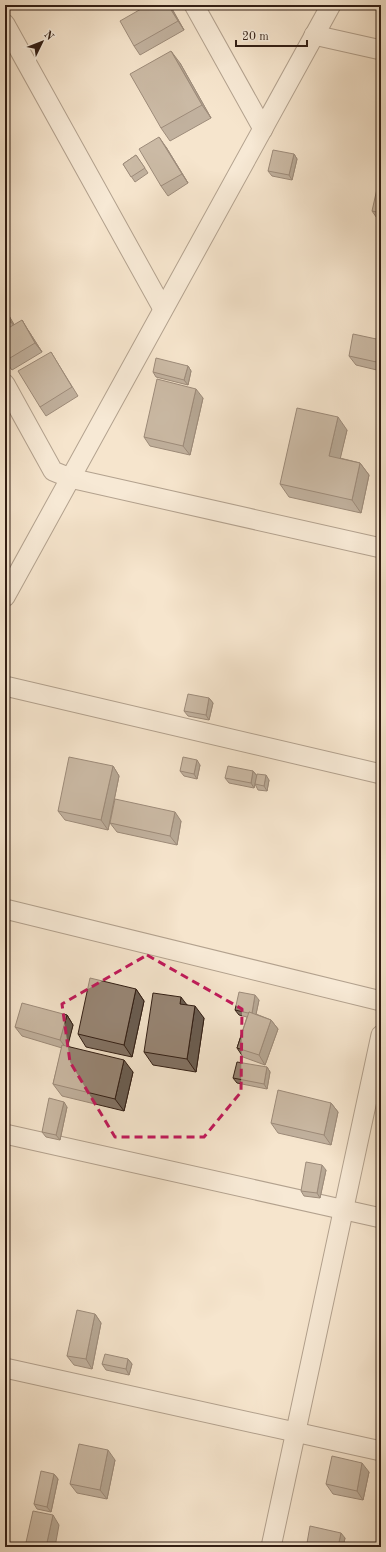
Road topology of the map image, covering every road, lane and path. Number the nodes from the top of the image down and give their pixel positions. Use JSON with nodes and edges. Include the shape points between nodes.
{"nodes":[{"id":1,"x":194,"y":5,"type":"edge"},
{"id":2,"x":331,"y":5,"type":"edge"},
{"id":3,"x":5,"y":24,"type":"edge"},
{"id":4,"x":314,"y":35,"type":"junction"},
{"id":5,"x":381,"y":50,"type":"edge"},
{"id":6,"x":263,"y":129,"type":"junction"},
{"id":7,"x":163,"y":309,"type":"junction"},
{"id":8,"x":5,"y":384,"type":"edge"},
{"id":9,"x":70,"y":478,"type":"junction"},
{"id":10,"x":381,"y":548,"type":"edge"},
{"id":11,"x":5,"y":596,"type":"edge"},
{"id":12,"x":5,"y":686,"type":"edge"},
{"id":13,"x":381,"y":774,"type":"edge"},
{"id":14,"x":5,"y":909,"type":"edge"},
{"id":15,"x":381,"y":1001,"type":"edge"},
{"id":16,"x":381,"y":1035,"type":"edge"},
{"id":17,"x":5,"y":1134,"type":"edge"},
{"id":18,"x":344,"y":1210,"type":"junction"},
{"id":19,"x":381,"y":1218,"type":"edge"},
{"id":20,"x":5,"y":1368,"type":"edge"},
{"id":21,"x":296,"y":1432,"type":"junction"},
{"id":22,"x":381,"y":1451,"type":"edge"},
{"id":23,"x":271,"y":1547,"type":"edge"}],
"edges":[{"from":1,"to":6,"type":"street"},
{"from":2,"to":4,"type":"street"},
{"from":3,"to":7,"type":"street"},
{"from":4,"to":5,"type":"street"},
{"from":4,"to":6,"type":"street"},
{"from":6,"to":7,"type":"street"},
{"from":7,"to":9,"type":"street"},
{"from":8,"to":9,"type":"street","via":[[53,471]]},
{"from":9,"to":10,"type":"street"},
{"from":9,"to":11,"type":"street"},
{"from":12,"to":13,"type":"street"},
{"from":14,"to":15,"type":"street"},
{"from":16,"to":18,"type":"street"},
{"from":17,"to":18,"type":"street"},
{"from":18,"to":19,"type":"street"},
{"from":18,"to":21,"type":"street"},
{"from":20,"to":21,"type":"street"},
{"from":21,"to":22,"type":"street"},
{"from":21,"to":23,"type":"street"}]}
